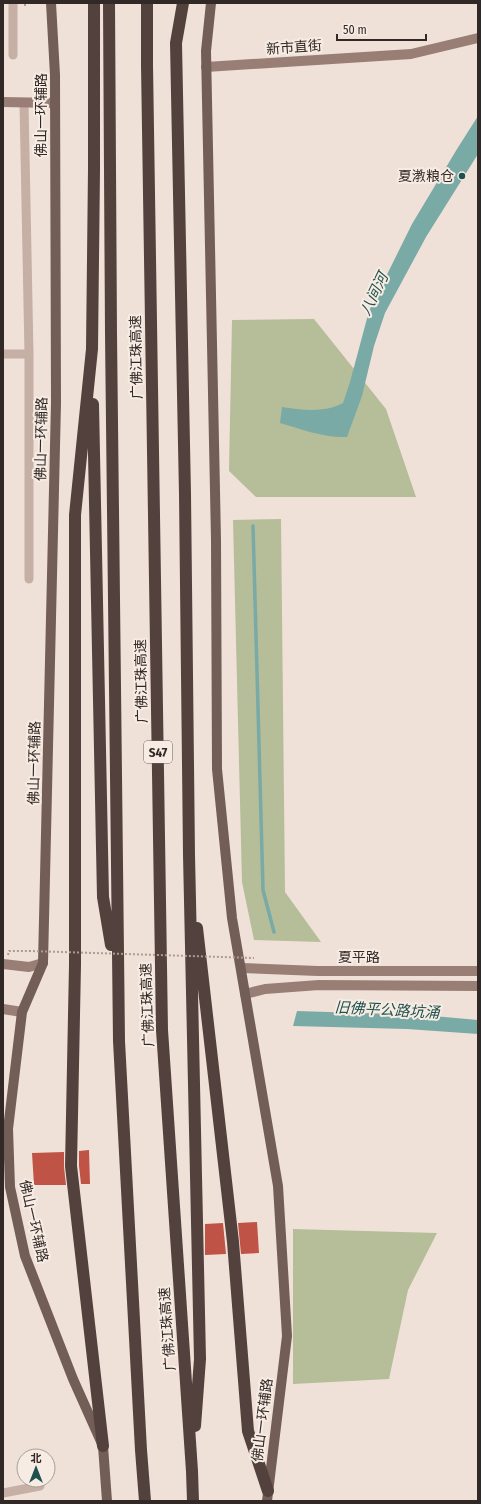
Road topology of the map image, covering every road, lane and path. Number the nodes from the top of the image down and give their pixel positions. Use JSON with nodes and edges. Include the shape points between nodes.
{"nodes":[{"id":1,"x":13,"y":3,"type":"edge"},
{"id":2,"x":51,"y":3,"type":"edge"},
{"id":3,"x":94,"y":3,"type":"edge"},
{"id":4,"x":109,"y":3,"type":"edge"},
{"id":5,"x":147,"y":3,"type":"edge"},
{"id":6,"x":175,"y":3,"type":"edge"},
{"id":7,"x":183,"y":3,"type":"edge"},
{"id":8,"x":211,"y":3,"type":"edge"},
{"id":9,"x":478,"y":38,"type":"edge"},
{"id":10,"x":176,"y":43,"type":"junction"},
{"id":11,"x":13,"y":55,"type":"dead end"},
{"id":12,"x":206,"y":67,"type":"junction"},
{"id":13,"x":3,"y":102,"type":"edge"},
{"id":14,"x":24,"y":103,"type":"junction"},
{"id":15,"x":55,"y":103,"type":"junction"},
{"id":16,"x":92,"y":349,"type":"junction"},
{"id":17,"x":3,"y":354,"type":"edge"},
{"id":18,"x":28,"y":354,"type":"junction"},
{"id":19,"x":28,"y":579,"type":"dead end"},
{"id":20,"x":189,"y":855,"type":"junction"},
{"id":21,"x":29,"y":951,"type":"dead end"},
{"id":22,"x":254,"y":958,"type":"dead end"},
{"id":23,"x":44,"y":963,"type":"junction"},
{"id":24,"x":3,"y":964,"type":"edge"},
{"id":25,"x":241,"y":968,"type":"junction"},
{"id":26,"x":478,"y":971,"type":"edge"},
{"id":27,"x":478,"y":986,"type":"edge"},
{"id":28,"x":118,"y":992,"type":"junction"},
{"id":29,"x":245,"y":994,"type":"junction"},
{"id":30,"x":3,"y":1008,"type":"edge"},
{"id":31,"x":22,"y":1012,"type":"junction"},
{"id":32,"x":102,"y":1446,"type":"junction"},
{"id":33,"x":192,"y":1471,"type":"junction"},
{"id":34,"x":29,"y":1488,"type":"edge"},
{"id":35,"x":3,"y":1493,"type":"edge"},
{"id":36,"x":268,"y":1498,"type":"edge"},
{"id":37,"x":107,"y":1501,"type":"edge"},
{"id":38,"x":145,"y":1501,"type":"edge"},
{"id":39,"x":193,"y":1501,"type":"edge"}],
"edges":[{"from":1,"to":11,"type":"street"},
{"from":2,"to":15,"type":"main road","name":"佛山一环辅路"},
{"from":3,"to":16,"type":"highway"},
{"from":4,"to":28,"type":"highway","name":"广佛江珠高速","via":[[110,334]]},
{"from":5,"to":33,"type":"highway","name":"广佛江珠高速","number":"S47","via":[[162,1030]]},
{"from":6,"to":10,"type":"highway"},
{"from":7,"to":10,"type":"highway"},
{"from":8,"to":12,"type":"main road","name":"佛山一环辅路"},
{"from":9,"to":12,"type":"main road","name":"新市直街","via":[[411,54]]},
{"from":10,"to":20,"type":"highway","via":[[186,494]]},
{"from":12,"to":25,"type":"main road","name":"佛山一环辅路","via":[[216,540],[217,769],[232,918]]},
{"from":13,"to":14,"type":"main road"},
{"from":14,"to":15,"type":"main road"},
{"from":14,"to":18,"type":"street"},
{"from":15,"to":23,"type":"main road","name":"佛山一环辅路","via":[[56,403]]},
{"from":16,"to":28,"type":"highway","via":[[103,897]]},
{"from":16,"to":32,"type":"highway","via":[[75,515],[75,964],[71,1166]]},
{"from":17,"to":18,"type":"street"},
{"from":18,"to":19,"type":"street"},
{"from":20,"to":33,"type":"highway","via":[[200,1359]]},
{"from":20,"to":36,"type":"highway","via":[[232,1234],[248,1431]]},
{"from":21,"to":22,"type":"path","bridge":true},
{"from":23,"to":24,"type":"main road","via":[[29,967]]},
{"from":23,"to":31,"type":"main road","name":"佛山一环辅路"},
{"from":25,"to":26,"type":"main road","name":"夏平路","via":[[318,971]]},
{"from":25,"to":29,"type":"main road","name":"佛山一环辅路"},
{"from":27,"to":29,"type":"main road","name":"夏平路","via":[[319,986],[265,989]]},
{"from":28,"to":38,"type":"highway","name":"广佛江珠高速","via":[[129,1243]]},
{"from":29,"to":36,"type":"main road","name":"佛山一环辅路","via":[[278,1186],[286,1336]]},
{"from":30,"to":31,"type":"main road"},
{"from":31,"to":32,"type":"main road","name":"佛山一环辅路","via":[[8,1129],[10,1187],[25,1256]]},
{"from":32,"to":37,"type":"main road","name":"佛山一环辅路"},
{"from":33,"to":39,"type":"highway","name":"广佛江珠高速","number":"S47"},
{"from":34,"to":35,"type":"street"}]}
